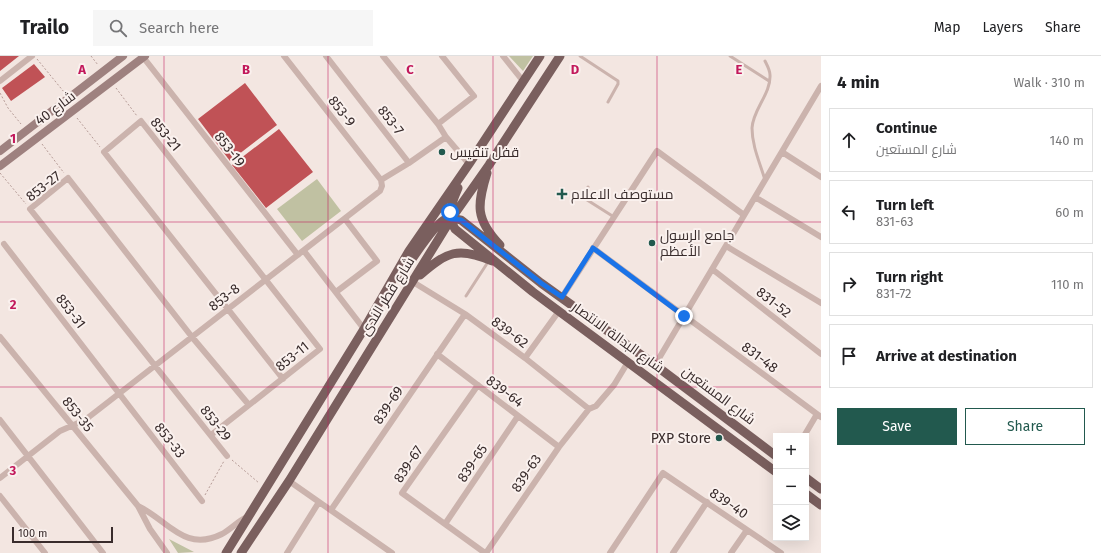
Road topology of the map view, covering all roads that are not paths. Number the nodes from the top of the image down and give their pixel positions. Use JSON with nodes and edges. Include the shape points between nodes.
{"nodes":[{"id":1,"x":33,"y":56,"type":"edge"},
{"id":2,"x":123,"y":56,"type":"edge"},
{"id":3,"x":284,"y":56,"type":"edge"},
{"id":4,"x":326,"y":56,"type":"edge"},
{"id":5,"x":383,"y":56,"type":"edge"},
{"id":6,"x":442,"y":56,"type":"edge"},
{"id":7,"x":503,"y":56,"type":"edge"},
{"id":8,"x":540,"y":56,"type":"edge"},
{"id":9,"x":560,"y":56,"type":"edge"},
{"id":10,"x":580,"y":56,"type":"edge"},
{"id":11,"x":730,"y":56,"type":"edge"},
{"id":12,"x":144,"y":57,"type":"edge"},
{"id":13,"x":765,"y":60,"type":"dead end"},
{"id":14,"x":0,"y":81,"type":"edge"},
{"id":15,"x":524,"y":81,"type":"junction"},
{"id":16,"x":769,"y":81,"type":"junction"},
{"id":17,"x":821,"y":86,"type":"edge"},
{"id":18,"x":71,"y":96,"type":"junction"},
{"id":19,"x":608,"y":102,"type":"dead end"},
{"id":20,"x":82,"y":103,"type":"junction"},
{"id":21,"x":438,"y":124,"type":"junction"},
{"id":22,"x":446,"y":137,"type":"junction"},
{"id":23,"x":0,"y":151,"type":"edge"},
{"id":24,"x":782,"y":152,"type":"junction"},
{"id":25,"x":409,"y":163,"type":"junction"},
{"id":26,"x":469,"y":164,"type":"junction"},
{"id":27,"x":489,"y":165,"type":"junction"},
{"id":28,"x":0,"y":166,"type":"edge"},
{"id":29,"x":821,"y":177,"type":"edge"},
{"id":30,"x":382,"y":180,"type":"junction"},
{"id":31,"x":765,"y":180,"type":"junction"},
{"id":32,"x":588,"y":187,"type":"dead end"},
{"id":33,"x":755,"y":197,"type":"junction"},
{"id":34,"x":744,"y":214,"type":"junction"},
{"id":35,"x":614,"y":217,"type":"junction"},
{"id":36,"x":345,"y":219,"type":"junction"},
{"id":37,"x":451,"y":219,"type":"junction"},
{"id":38,"x":821,"y":237,"type":"edge"},
{"id":39,"x":4,"y":244,"type":"dead end"},
{"id":40,"x":726,"y":246,"type":"junction"},
{"id":41,"x":593,"y":248,"type":"junction"},
{"id":42,"x":304,"y":250,"type":"junction"},
{"id":43,"x":298,"y":255,"type":"junction"},
{"id":44,"x":489,"y":260,"type":"junction"},
{"id":45,"x":502,"y":266,"type":"junction"},
{"id":46,"x":712,"y":269,"type":"junction"},
{"id":47,"x":525,"y":270,"type":"junction"},
{"id":48,"x":265,"y":280,"type":"junction"},
{"id":49,"x":413,"y":282,"type":"junction"},
{"id":50,"x":541,"y":283,"type":"junction"},
{"id":51,"x":336,"y":292,"type":"junction"},
{"id":52,"x":533,"y":292,"type":"junction"},
{"id":53,"x":466,"y":296,"type":"dead end"},
{"id":54,"x":562,"y":297,"type":"junction"},
{"id":55,"x":820,"y":299,"type":"edge"},
{"id":56,"x":229,"y":309,"type":"junction"},
{"id":57,"x":559,"y":311,"type":"junction"},
{"id":58,"x":465,"y":314,"type":"junction"},
{"id":59,"x":684,"y":316,"type":"junction"},
{"id":60,"x":364,"y":329,"type":"junction"},
{"id":61,"x":0,"y":337,"type":"edge"},
{"id":62,"x":192,"y":337,"type":"junction"},
{"id":63,"x":437,"y":354,"type":"junction"},
{"id":64,"x":821,"y":354,"type":"edge"},
{"id":65,"x":525,"y":358,"type":"junction"},
{"id":66,"x":628,"y":362,"type":"junction"},
{"id":67,"x":655,"y":365,"type":"junction"},
{"id":68,"x":155,"y":366,"type":"junction"},
{"id":69,"x":283,"y":379,"type":"junction"},
{"id":70,"x":478,"y":385,"type":"junction"},
{"id":71,"x":119,"y":394,"type":"junction"},
{"id":72,"x":249,"y":405,"type":"junction"},
{"id":73,"x":589,"y":409,"type":"junction"},
{"id":74,"x":518,"y":416,"type":"junction"},
{"id":75,"x":819,"y":416,"type":"edge"},
{"id":76,"x":0,"y":420,"type":"edge"},
{"id":77,"x":72,"y":425,"type":"junction"},
{"id":78,"x":806,"y":433,"type":"edge"},
{"id":79,"x":211,"y":435,"type":"junction"},
{"id":80,"x":559,"y":447,"type":"junction"},
{"id":81,"x":773,"y":454,"type":"edge"},
{"id":82,"x":28,"y":456,"type":"junction"},
{"id":83,"x":227,"y":456,"type":"road end"},
{"id":84,"x":773,"y":470,"type":"edge"},
{"id":85,"x":0,"y":478,"type":"edge"},
{"id":86,"x":809,"y":480,"type":"edge"},
{"id":87,"x":289,"y":481,"type":"junction"},
{"id":88,"x":821,"y":489,"type":"edge"},
{"id":89,"x":0,"y":496,"type":"edge"},
{"id":90,"x":809,"y":496,"type":"edge"},
{"id":91,"x":202,"y":500,"type":"road end"},
{"id":92,"x":319,"y":502,"type":"junction"},
{"id":93,"x":707,"y":502,"type":"junction"},
{"id":94,"x":821,"y":505,"type":"edge"},
{"id":95,"x":138,"y":506,"type":"junction"},
{"id":96,"x":331,"y":510,"type":"junction"},
{"id":97,"x":249,"y":516,"type":"junction"},
{"id":98,"x":263,"y":519,"type":"junction"},
{"id":99,"x":445,"y":524,"type":"junction"},
{"id":100,"x":255,"y":530,"type":"junction"},
{"id":101,"x":747,"y":530,"type":"junction"},
{"id":102,"x":45,"y":553,"type":"edge"},
{"id":103,"x":103,"y":553,"type":"edge"},
{"id":104,"x":168,"y":553,"type":"edge"},
{"id":105,"x":226,"y":553,"type":"edge"},
{"id":106,"x":240,"y":553,"type":"edge"},
{"id":107,"x":286,"y":553,"type":"edge"},
{"id":108,"x":392,"y":553,"type":"edge"},
{"id":109,"x":486,"y":553,"type":"edge"},
{"id":110,"x":610,"y":553,"type":"edge"},
{"id":111,"x":673,"y":553,"type":"edge"},
{"id":112,"x":731,"y":553,"type":"edge"},
{"id":113,"x":781,"y":553,"type":"edge"}],
"edges":[{"from":1,"to":14,"type":"street"},
{"from":2,"to":18,"type":"main road","name":"شارع 40"},
{"from":3,"to":30,"type":"street","name":"853-9"},
{"from":4,"to":25,"type":"street","name":"853-7"},
{"from":5,"to":21,"type":"street"},
{"from":6,"to":21,"type":"street","via":[[474,96]]},
{"from":7,"to":15,"type":"street"},
{"from":8,"to":15,"type":"main road","name":"شارع قطر الندى"},
{"from":9,"to":27,"type":"main road","name":"شارع قطر الندى"},
{"from":10,"to":19,"type":"lane","via":[[618,81]]},
{"from":11,"to":16,"type":"lane"},
{"from":12,"to":20,"type":"main road","name":"شارع 40"},
{"from":12,"to":43,"type":"street","name":"853-19"},
{"from":13,"to":16,"type":"lane","via":[[770,75]]},
{"from":15,"to":26,"type":"main road","name":"شارع قطر الندى"},
{"from":16,"to":31,"type":"lane","via":[[752,127],[754,147]]},
{"from":17,"to":24,"type":"street"},
{"from":18,"to":20,"type":"main road"},
{"from":18,"to":23,"type":"main road","name":"شارع 40"},
{"from":20,"to":28,"type":"main road","name":"شارع 40"},
{"from":21,"to":22,"type":"street"},
{"from":22,"to":25,"type":"street"},
{"from":22,"to":26,"type":"street"},
{"from":24,"to":29,"type":"street"},
{"from":24,"to":31,"type":"street"},
{"from":25,"to":30,"type":"street"},
{"from":26,"to":37,"type":"main road","via":[[450,204]]},
{"from":26,"to":60,"type":"main road","name":"شارع قطر الندى","via":[[409,250]]},
{"from":27,"to":37,"type":"main road","name":"شارع قطر الندى"},
{"from":27,"to":47,"type":"main road","via":[[479,200],[480,213],[490,234]]},
{"from":30,"to":36,"type":"street","name":"853-8","via":[[380,191]]},
{"from":31,"to":33,"type":"street"},
{"from":32,"to":35,"type":"lane","via":[[584,198]]},
{"from":33,"to":34,"type":"street"},
{"from":33,"to":38,"type":"street"},
{"from":34,"to":35,"type":"street","via":[[657,151]]},
{"from":34,"to":40,"type":"street"},
{"from":35,"to":41,"type":"street"},
{"from":36,"to":42,"type":"street","name":"853-8"},
{"from":36,"to":51,"type":"street","via":[[377,262]]},
{"from":37,"to":45,"type":"main road","name":"شارع البدالة الانتصار","via":[[455,228]]},
{"from":37,"to":47,"type":"main road","name":"شارع المستعين","via":[[461,220]]},
{"from":37,"to":49,"type":"main road","name":"شارع قطر الندى"},
{"from":37,"to":60,"type":"main road","via":[[445,219],[436,226]]},
{"from":39,"to":71,"type":"street","name":"853-31"},
{"from":40,"to":46,"type":"street"},
{"from":40,"to":55,"type":"street"},
{"from":41,"to":54,"type":"street"},
{"from":41,"to":59,"type":"street","name":"831-48"},
{"from":42,"to":43,"type":"street","name":"853-8"},
{"from":42,"to":51,"type":"street"},
{"from":43,"to":48,"type":"street","name":"853-8"},
{"from":44,"to":45,"type":"main road"},
{"from":44,"to":49,"type":"main road","via":[[466,252],[448,254],[437,260]]},
{"from":44,"to":53,"type":"lane"},
{"from":45,"to":52,"type":"main road","name":"شارع البدالة الانتصار"},
{"from":46,"to":59,"type":"street"},
{"from":46,"to":64,"type":"street","name":"831-52"},
{"from":47,"to":50,"type":"main road","name":"شارع المستعين"},
{"from":48,"to":56,"type":"street","name":"853-8"},
{"from":48,"to":56,"type":"street","name":"853-21","via":[[141,121],[104,152]]},
{"from":48,"to":69,"type":"street","name":"853-11","via":[[320,349]]},
{"from":49,"to":58,"type":"street","name":"839-62"},
{"from":49,"to":87,"type":"main road","name":"شارع قطر الندى"},
{"from":50,"to":52,"type":"main road"},
{"from":50,"to":54,"type":"main road","name":"شارع المستعين"},
{"from":51,"to":60,"type":"street"},
{"from":52,"to":57,"type":"main road","name":"شارع البدالة الانتصار"},
{"from":54,"to":67,"type":"main road","name":"شارع المستعين"},
{"from":56,"to":62,"type":"street","name":"853-8"},
{"from":56,"to":69,"type":"street"},
{"from":57,"to":65,"type":"street"},
{"from":57,"to":66,"type":"main road","name":"شارع البدالة الانتصار"},
{"from":58,"to":63,"type":"street","name":"839-69"},
{"from":58,"to":65,"type":"street","name":"839-62"},
{"from":59,"to":67,"type":"street"},
{"from":59,"to":75,"type":"street","name":"831-48"},
{"from":60,"to":97,"type":"main road","name":"شارع قطر الندى"},
{"from":61,"to":77,"type":"street","name":"853-35"},
{"from":62,"to":68,"type":"street","name":"853-8"},
{"from":62,"to":68,"type":"street","name":"853-27","via":[[68,178],[30,209]]},
{"from":62,"to":72,"type":"street","name":"853-27"},
{"from":63,"to":70,"type":"street","name":"839-64"},
{"from":63,"to":96,"type":"street","name":"839-69"},
{"from":65,"to":73,"type":"street","name":"839-62"},
{"from":66,"to":73,"type":"street","name":"839-63","via":[[614,385],[596,406]]},
{"from":66,"to":84,"type":"main road","name":"شارع البدالة الانتصار"},
{"from":67,"to":81,"type":"main road","name":"شارع المستعين"},
{"from":68,"to":71,"type":"street","name":"853-8"},
{"from":68,"to":79,"type":"street","name":"853-29"},
{"from":69,"to":72,"type":"street","name":"853-11"},
{"from":70,"to":74,"type":"street","name":"839-64"},
{"from":70,"to":99,"type":"street","name":"839-67","via":[[402,493]]},
{"from":71,"to":77,"type":"street","name":"853-8","via":[[82,422]]},
{"from":71,"to":91,"type":"street","name":"853-33"},
{"from":72,"to":79,"type":"street","name":"853-11"},
{"from":73,"to":80,"type":"street","name":"839-63"},
{"from":74,"to":80,"type":"street","name":"839-64"},
{"from":74,"to":99,"type":"street","name":"839-65"},
{"from":75,"to":78,"type":"street"},
{"from":76,"to":82,"type":"street"},
{"from":77,"to":82,"type":"street","name":"853-8","via":[[60,431]]},
{"from":77,"to":95,"type":"street","name":"853-35"},
{"from":79,"to":83,"type":"street","name":"853-29"},
{"from":80,"to":109,"type":"street","name":"839-63"},
{"from":82,"to":85,"type":"street","name":"853-8"},
{"from":82,"to":103,"type":"street"},
{"from":86,"to":88,"type":"main road"},
{"from":87,"to":92,"type":"street"},
{"from":87,"to":98,"type":"main road","name":"شارع قطر الندى"},
{"from":89,"to":102,"type":"street"},
{"from":90,"to":94,"type":"main road"},
{"from":92,"to":96,"type":"street"},
{"from":92,"to":107,"type":"street"},
{"from":93,"to":101,"type":"street","name":"839-40"},
{"from":93,"to":110,"type":"street","name":"839-40","via":[[663,472]]},
{"from":93,"to":111,"type":"street"},
{"from":95,"to":97,"type":"street","name":"853-35","via":[[153,514],[178,536],[194,540],[211,539]]},
{"from":95,"to":104,"type":"street","name":"853-35","via":[[150,529]]},
{"from":96,"to":108,"type":"street"},
{"from":97,"to":98,"type":"main road"},
{"from":97,"to":100,"type":"main road"},
{"from":97,"to":105,"type":"main road","name":"شارع قطر الندى"},
{"from":98,"to":100,"type":"main road","name":"شارع قطر الندى"},
{"from":99,"to":109,"type":"street","name":"839-67"},
{"from":100,"to":106,"type":"main road","name":"شارع قطر الندى"},
{"from":101,"to":112,"type":"street"},
{"from":101,"to":113,"type":"street","name":"839-40"}]}
